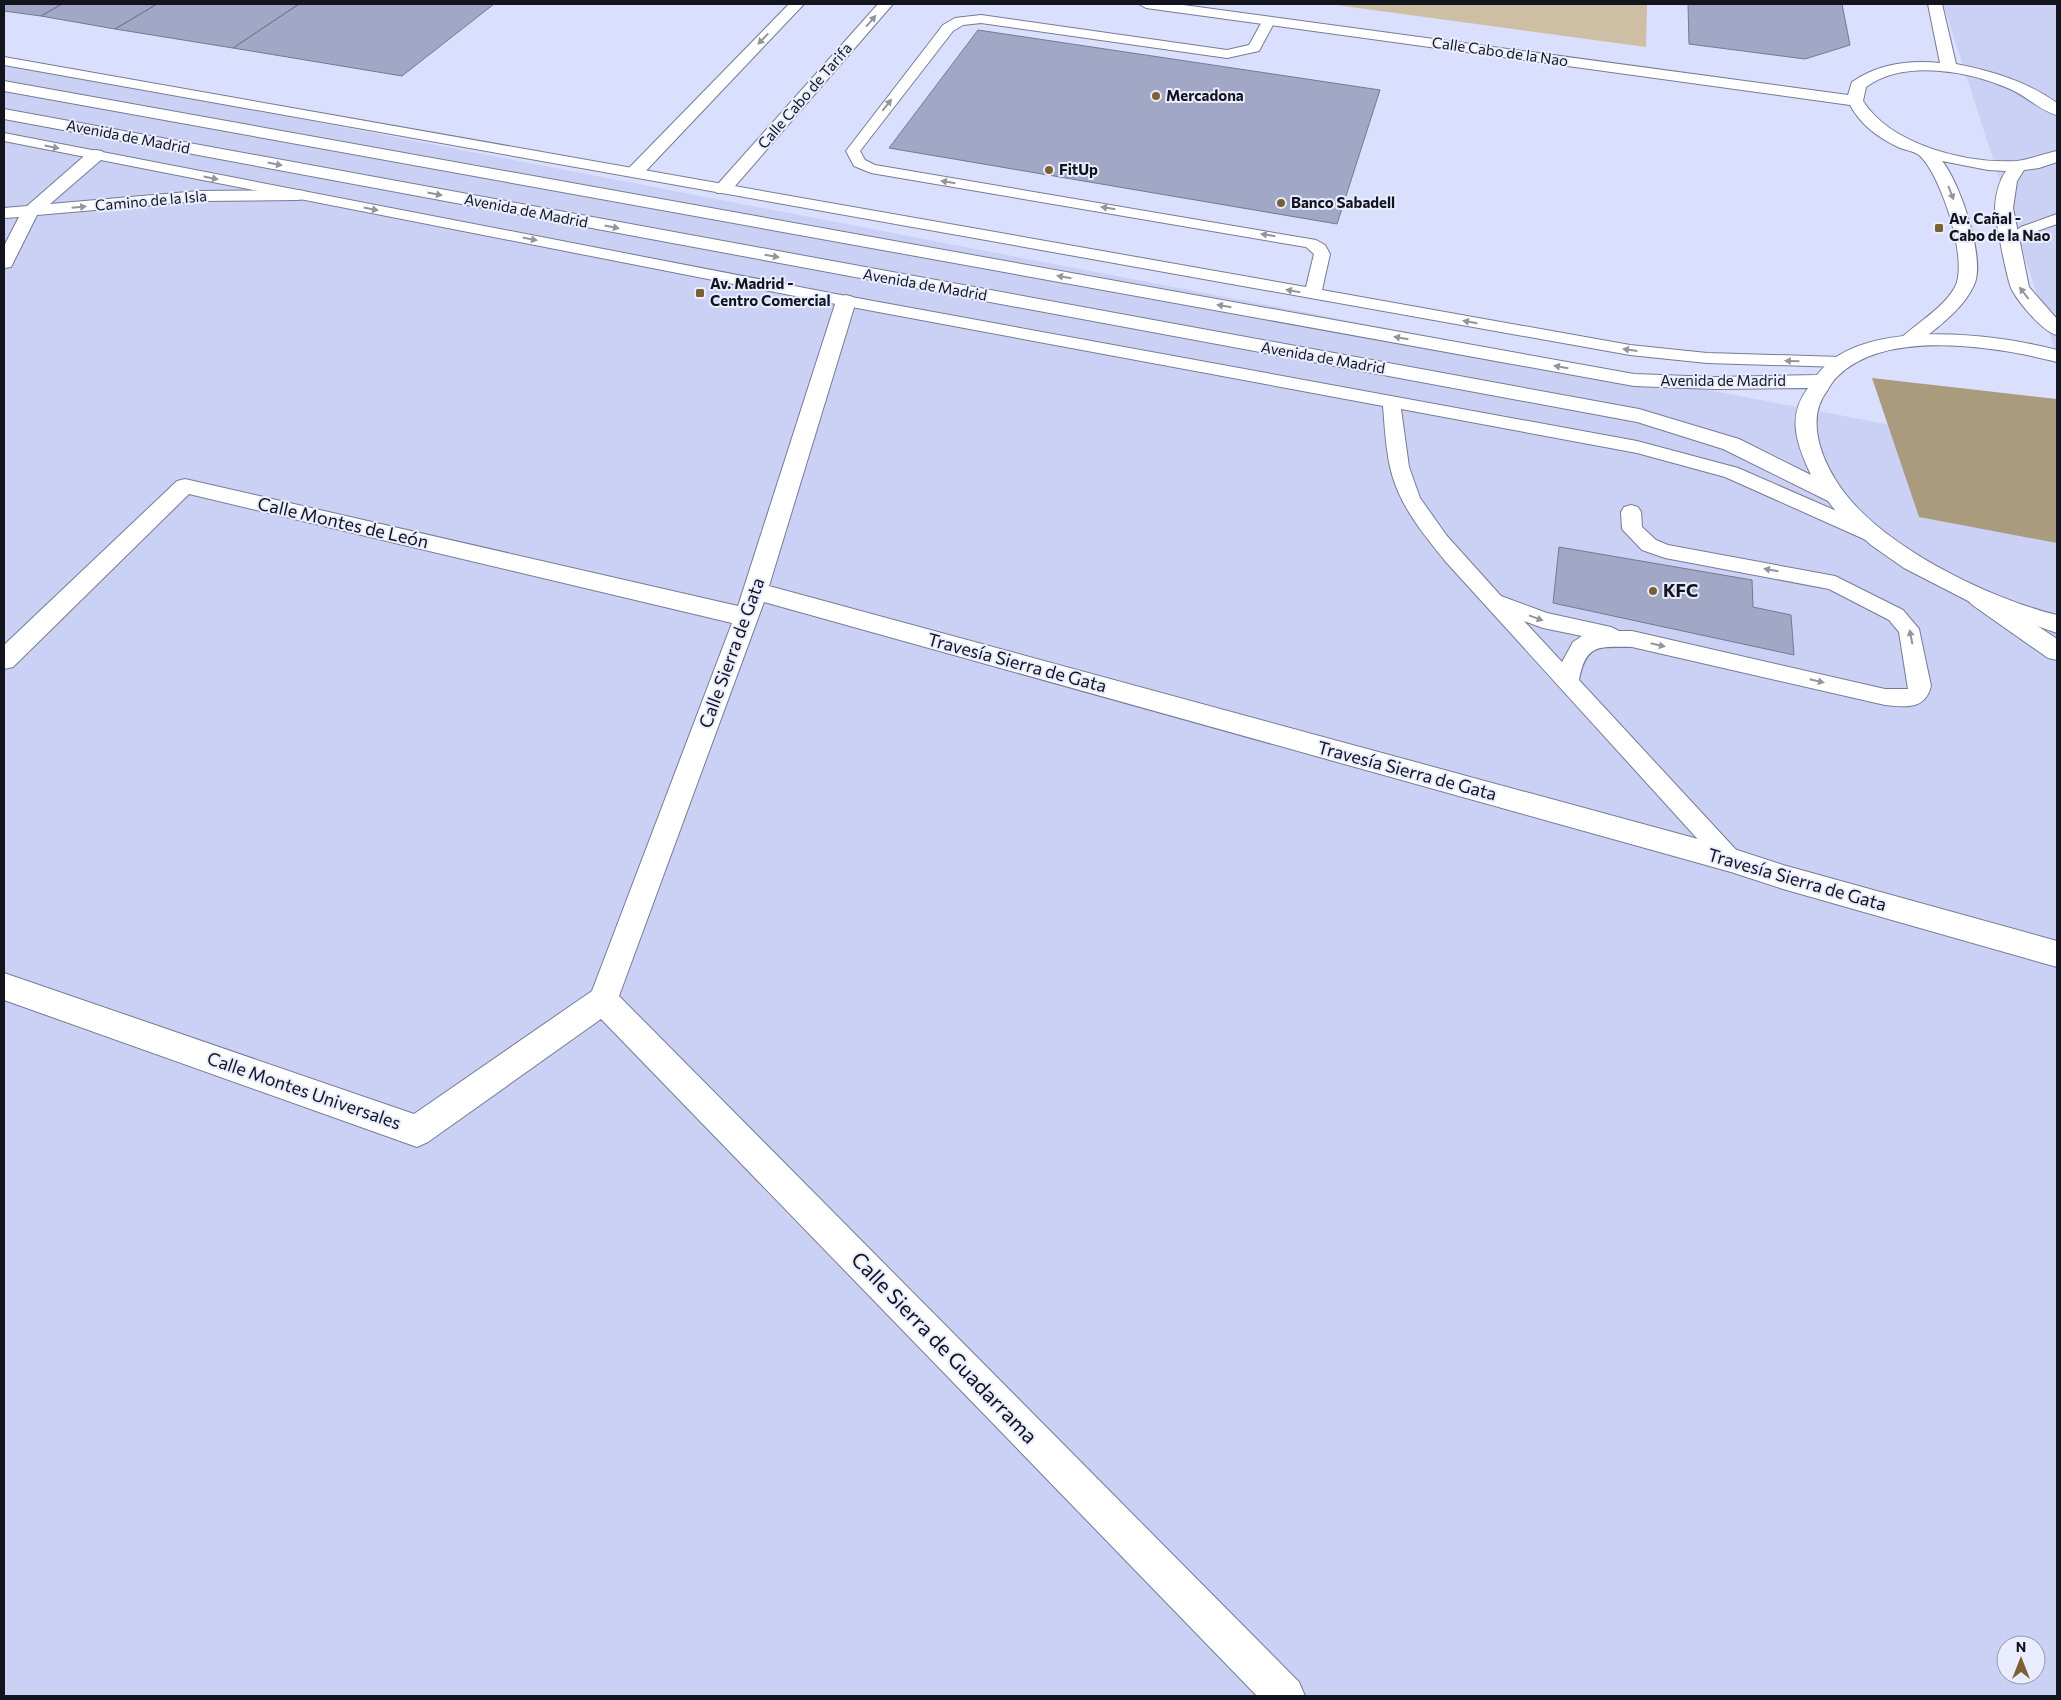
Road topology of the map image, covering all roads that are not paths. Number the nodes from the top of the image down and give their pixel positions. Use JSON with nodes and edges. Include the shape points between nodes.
{"nodes":[{"id":1,"x":797,"y":4,"type":"edge"},
{"id":2,"x":886,"y":4,"type":"edge"},
{"id":3,"x":1146,"y":4,"type":"edge"},
{"id":4,"x":1935,"y":4,"type":"edge"},
{"id":5,"x":1269,"y":21,"type":"junction"},
{"id":6,"x":4,"y":61,"type":"edge"},
{"id":7,"x":1949,"y":68,"type":"junction"},
{"id":8,"x":4,"y":86,"type":"edge"},
{"id":9,"x":1855,"y":101,"type":"junction"},
{"id":10,"x":2057,"y":110,"type":"edge"},
{"id":11,"x":4,"y":114,"type":"edge"},
{"id":12,"x":4,"y":137,"type":"edge"},
{"id":13,"x":1925,"y":152,"type":"junction"},
{"id":14,"x":96,"y":155,"type":"junction"},
{"id":15,"x":2057,"y":156,"type":"edge"},
{"id":16,"x":2018,"y":166,"type":"junction"},
{"id":17,"x":635,"y":172,"type":"junction"},
{"id":18,"x":723,"y":189,"type":"junction"},
{"id":19,"x":298,"y":195,"type":"junction"},
{"id":20,"x":30,"y":212,"type":"junction"},
{"id":21,"x":4,"y":213,"type":"edge"},
{"id":22,"x":2057,"y":219,"type":"edge"},
{"id":23,"x":2010,"y":241,"type":"junction"},
{"id":24,"x":4,"y":263,"type":"edge"},
{"id":25,"x":1313,"y":294,"type":"junction"},
{"id":26,"x":846,"y":300,"type":"junction"},
{"id":27,"x":2057,"y":329,"type":"edge"},
{"id":28,"x":1910,"y":341,"type":"junction"},
{"id":29,"x":2057,"y":356,"type":"edge"},
{"id":30,"x":1841,"y":362,"type":"junction"},
{"id":31,"x":1819,"y":381,"type":"junction"},
{"id":32,"x":1391,"y":401,"type":"junction"},
{"id":33,"x":1833,"y":495,"type":"junction"},
{"id":34,"x":1631,"y":512,"type":"dead end"},
{"id":35,"x":1873,"y":535,"type":"junction"},
{"id":36,"x":756,"y":591,"type":"junction"},
{"id":37,"x":1979,"y":598,"type":"junction"},
{"id":38,"x":1491,"y":599,"type":"junction"},
{"id":39,"x":746,"y":617,"type":"junction"},
{"id":40,"x":2057,"y":624,"type":"edge"},
{"id":41,"x":1632,"y":639,"type":"junction"},
{"id":42,"x":2057,"y":651,"type":"edge"},
{"id":43,"x":4,"y":660,"type":"edge"},
{"id":44,"x":1568,"y":682,"type":"junction"},
{"id":45,"x":1731,"y":860,"type":"junction"},
{"id":46,"x":2057,"y":954,"type":"edge"},
{"id":47,"x":4,"y":987,"type":"edge"},
{"id":48,"x":603,"y":1000,"type":"junction"},
{"id":49,"x":1284,"y":1696,"type":"edge"}],
"edges":[{"from":1,"to":17,"type":"main road","one_way":true},
{"from":18,"to":2,"type":"main road","name":"Calle Cabo de Tarifa","one_way":true},
{"from":3,"to":5,"type":"main road","name":"Calle Cabo de la Nao"},
{"from":4,"to":7,"type":"main road"},
{"from":5,"to":9,"type":"main road","name":"Calle Cabo de la Nao"},
{"from":25,"to":5,"type":"lane","one_way":true,"via":[[1322,254],[1310,242],[871,169],[861,165],[853,151],[948,28],[960,21],[981,19],[1227,54],[1254,48]]},
{"from":6,"to":17,"type":"lane"},
{"from":7,"to":9,"type":"main road","via":[[1908,67],[1877,73],[1858,85]]},
{"from":7,"to":10,"type":"main road","via":[[1991,77],[2030,92]]},
{"from":31,"to":8,"type":"main road","name":"Avenida de Madrid","one_way":true,"via":[[1714,383],[1634,380]]},
{"from":9,"to":13,"type":"main road","via":[[1868,121],[1892,138]]},
{"from":11,"to":33,"type":"main road","name":"Avenida de Madrid","one_way":true,"via":[[1639,416],[1731,444]]},
{"from":12,"to":14,"type":"lane","one_way":true},
{"from":13,"to":16,"type":"main road","via":[[1974,164]]},
{"from":13,"to":28,"type":"main road","one_way":true,"via":[[1944,175],[1955,203],[1966,254],[1967,281],[1950,304]]},
{"from":14,"to":19,"type":"lane","one_way":true},
{"from":14,"to":20,"type":"main road"},
{"from":15,"to":16,"type":"main road","via":[[2050,161]]},
{"from":16,"to":23,"type":"main road","via":[[2008,181],[2005,197]]},
{"from":17,"to":18,"type":"lane"},
{"from":25,"to":18,"type":"lane","one_way":true},
{"from":20,"to":19,"type":"main road","name":"Camino de la Isla","one_way":true,"via":[[199,196]]},
{"from":19,"to":26,"type":"lane","one_way":true},
{"from":20,"to":21,"type":"main road","name":"Camino de la Isla"},
{"from":20,"to":24,"type":"main road"},
{"from":22,"to":23,"type":"lane","via":[[2026,230]]},
{"from":27,"to":23,"type":"main road","one_way":true,"via":[[2020,288]]},
{"from":30,"to":25,"type":"lane","one_way":true,"via":[[1707,358],[1630,350]]},
{"from":26,"to":32,"type":"lane"},
{"from":26,"to":36,"type":"main road","name":"Calle Sierra de Gata"},
{"from":28,"to":29,"type":"main road","via":[[1970,340]]},
{"from":28,"to":30,"type":"main road","via":[[1872,348]]},
{"from":30,"to":31,"type":"main road"},
{"from":31,"to":33,"type":"main road","via":[[1804,413],[1808,450]]},
{"from":32,"to":35,"type":"lane","via":[[1637,447],[1722,470]]},
{"from":32,"to":38,"type":"lane","via":[[1406,489],[1424,520],[1453,558]]},
{"from":33,"to":35,"type":"main road"},
{"from":41,"to":34,"type":"lane","one_way":true,"via":[[1892,698],[1910,698],[1918,694],[1920,686],[1909,629],[1896,615],[1827,581],[1665,551],[1649,545],[1632,529]]},
{"from":35,"to":37,"type":"main road","via":[[1915,565]]},
{"from":36,"to":39,"type":"main road","name":"Calle Sierra de Gata"},
{"from":36,"to":45,"type":"main road","name":"Travesía Sierra de Gata"},
{"from":37,"to":40,"type":"main road"},
{"from":37,"to":42,"type":"main road"},
{"from":38,"to":41,"type":"lane","one_way":true,"via":[[1543,620]]},
{"from":38,"to":44,"type":"lane"},
{"from":39,"to":43,"type":"main road","name":"Calle Montes de León","via":[[185,486]]},
{"from":39,"to":48,"type":"main road","name":"Calle Sierra de Gata"},
{"from":41,"to":44,"type":"lane","via":[[1603,639],[1581,645],[1571,660]]},
{"from":44,"to":45,"type":"lane"},
{"from":45,"to":46,"type":"main road","name":"Travesía Sierra de Gata","via":[[1784,878]]},
{"from":47,"to":48,"type":"main road","name":"Calle Montes Universales","via":[[418,1131]]},
{"from":48,"to":49,"type":"main road","name":"Calle Sierra de Guadarrama"}]}
